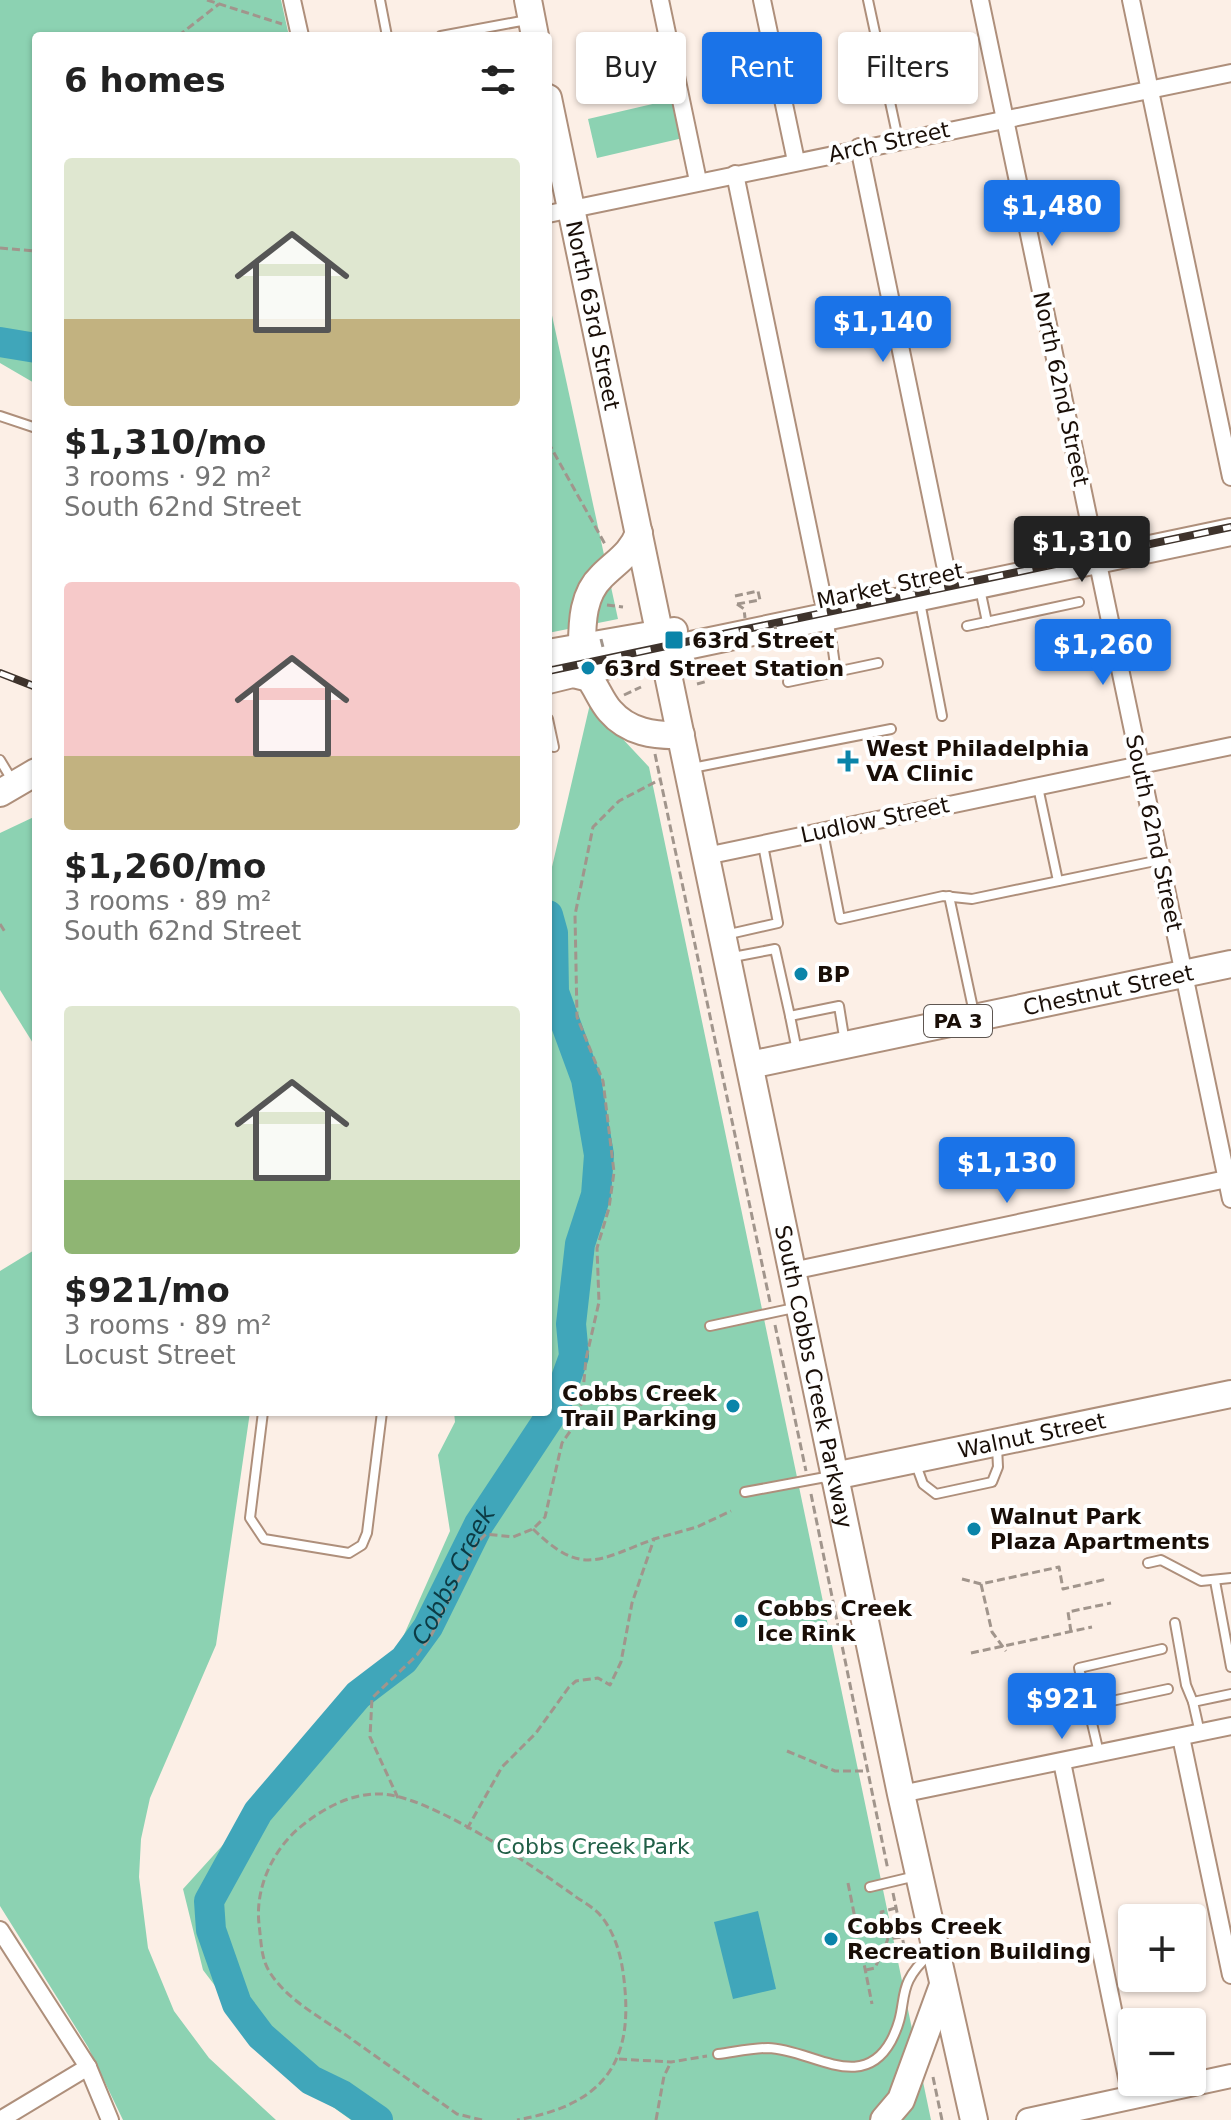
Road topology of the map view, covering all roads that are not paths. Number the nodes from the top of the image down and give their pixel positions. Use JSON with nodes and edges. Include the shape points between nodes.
{"nodes":[{"id":1,"x":292,"y":0,"type":"edge"},
{"id":2,"x":380,"y":0,"type":"edge"},
{"id":3,"x":660,"y":0,"type":"edge"},
{"id":4,"x":762,"y":0,"type":"edge"},
{"id":5,"x":868,"y":0,"type":"edge"},
{"id":6,"x":980,"y":0,"type":"edge"},
{"id":7,"x":1131,"y":0,"type":"edge"},
{"id":8,"x":531,"y":18,"type":"edge"},
{"id":9,"x":299,"y":32,"type":"edge"},
{"id":10,"x":386,"y":32,"type":"edge"},
{"id":11,"x":488,"y":32,"type":"edge"},
{"id":12,"x":1231,"y":73,"type":"edge"},
{"id":13,"x":1149,"y":90,"type":"junction"},
{"id":14,"x":1004,"y":118,"type":"junction"},
{"id":15,"x":552,"y":139,"type":"edge"},
{"id":16,"x":898,"y":139,"type":"junction"},
{"id":17,"x":859,"y":147,"type":"junction"},
{"id":18,"x":796,"y":161,"type":"junction"},
{"id":19,"x":735,"y":174,"type":"junction"},
{"id":20,"x":698,"y":181,"type":"junction"},
{"id":21,"x":559,"y":212,"type":"edge"},
{"id":22,"x":0,"y":416,"type":"edge"},
{"id":23,"x":32,"y":427,"type":"edge"},
{"id":24,"x":1231,"y":477,"type":"edge"},
{"id":25,"x":1231,"y":514,"type":"edge"},
{"id":26,"x":1231,"y":532,"type":"edge"},
{"id":27,"x":639,"y":533,"type":"junction"},
{"id":28,"x":1095,"y":551,"type":"junction"},
{"id":29,"x":947,"y":574,"type":"junction"},
{"id":30,"x":979,"y":585,"type":"junction"},
{"id":31,"x":919,"y":597,"type":"junction"},
{"id":32,"x":1079,"y":602,"type":"dead end"},
{"id":33,"x":825,"y":608,"type":"junction"},
{"id":34,"x":987,"y":622,"type":"junction"},
{"id":35,"x":967,"y":626,"type":"dead end"},
{"id":36,"x":661,"y":642,"type":"junction"},
{"id":37,"x":595,"y":644,"type":"junction"},
{"id":38,"x":552,"y":652,"type":"edge"},
{"id":39,"x":878,"y":663,"type":"dead end"},
{"id":40,"x":836,"y":672,"type":"junction"},
{"id":41,"x":577,"y":675,"type":"junction"},
{"id":42,"x":552,"y":679,"type":"edge"},
{"id":43,"x":788,"y":682,"type":"dead end"},
{"id":44,"x":942,"y":716,"type":"dead end"},
{"id":45,"x":891,"y":729,"type":"dead end"},
{"id":46,"x":681,"y":735,"type":"junction"},
{"id":47,"x":552,"y":738,"type":"edge"},
{"id":48,"x":1231,"y":746,"type":"edge"},
{"id":49,"x":554,"y":747,"type":"dead end"},
{"id":50,"x":0,"y":760,"type":"edge"},
{"id":51,"x":1139,"y":765,"type":"junction"},
{"id":52,"x":688,"y":769,"type":"junction"},
{"id":53,"x":1038,"y":786,"type":"junction"},
{"id":54,"x":17,"y":789,"type":"edge"},
{"id":55,"x":823,"y":831,"type":"junction"},
{"id":56,"x":763,"y":844,"type":"junction"},
{"id":57,"x":706,"y":856,"type":"junction"},
{"id":58,"x":1160,"y":860,"type":"junction"},
{"id":59,"x":1058,"y":881,"type":"junction"},
{"id":60,"x":949,"y":896,"type":"junction"},
{"id":61,"x":725,"y":947,"type":"junction"},
{"id":62,"x":1231,"y":964,"type":"edge"},
{"id":63,"x":1183,"y":974,"type":"junction"},
{"id":64,"x":790,"y":1016,"type":"junction"},
{"id":65,"x":975,"y":1018,"type":"junction"},
{"id":66,"x":845,"y":1045,"type":"junction"},
{"id":67,"x":798,"y":1055,"type":"junction"},
{"id":68,"x":750,"y":1065,"type":"junction"},
{"id":69,"x":1229,"y":1179,"type":"edge"},
{"id":70,"x":1231,"y":1199,"type":"edge"},
{"id":71,"x":792,"y":1271,"type":"junction"},
{"id":72,"x":799,"y":1307,"type":"junction"},
{"id":73,"x":710,"y":1326,"type":"dead end"},
{"id":74,"x":1231,"y":1394,"type":"edge"},
{"id":75,"x":263,"y":1416,"type":"edge"},
{"id":76,"x":382,"y":1416,"type":"edge"},
{"id":77,"x":997,"y":1444,"type":"junction"},
{"id":78,"x":915,"y":1461,"type":"junction"},
{"id":79,"x":834,"y":1476,"type":"junction"},
{"id":80,"x":745,"y":1492,"type":"dead end"},
{"id":81,"x":1148,"y":1563,"type":"dead end"},
{"id":82,"x":1231,"y":1578,"type":"edge"},
{"id":83,"x":1215,"y":1581,"type":"junction"},
{"id":84,"x":1175,"y":1623,"type":"dead end"},
{"id":85,"x":1162,"y":1649,"type":"dead end"},
{"id":86,"x":1231,"y":1667,"type":"edge"},
{"id":87,"x":1168,"y":1689,"type":"dead end"},
{"id":88,"x":1231,"y":1694,"type":"edge"},
{"id":89,"x":1193,"y":1702,"type":"junction"},
{"id":90,"x":1088,"y":1706,"type":"junction"},
{"id":91,"x":1231,"y":1726,"type":"edge"},
{"id":92,"x":1200,"y":1733,"type":"junction"},
{"id":93,"x":1181,"y":1737,"type":"junction"},
{"id":94,"x":1099,"y":1754,"type":"junction"},
{"id":95,"x":1062,"y":1762,"type":"junction"},
{"id":96,"x":901,"y":1794,"type":"junction"},
{"id":97,"x":918,"y":1876,"type":"junction"},
{"id":98,"x":870,"y":1887,"type":"dead end"},
{"id":99,"x":0,"y":1930,"type":"edge"},
{"id":100,"x":934,"y":1950,"type":"junction"},
{"id":101,"x":1231,"y":1975,"type":"edge"},
{"id":102,"x":942,"y":1988,"type":"junction"},
{"id":103,"x":718,"y":2054,"type":"road end"},
{"id":104,"x":88,"y":2067,"type":"junction"},
{"id":105,"x":1231,"y":2076,"type":"edge"},
{"id":106,"x":1131,"y":2097,"type":"junction"},
{"id":107,"x":4,"y":2115,"type":"edge"},
{"id":108,"x":110,"y":2120,"type":"edge"},
{"id":109,"x":884,"y":2120,"type":"edge"},
{"id":110,"x":974,"y":2120,"type":"edge"},
{"id":111,"x":1028,"y":2120,"type":"edge"}],
"edges":[{"from":1,"to":9,"type":"street"},
{"from":2,"to":10,"type":"lane"},
{"from":3,"to":20,"type":"street"},
{"from":4,"to":18,"type":"street"},
{"from":5,"to":16,"type":"lane"},
{"from":6,"to":14,"type":"street","name":"North 62nd Street"},
{"from":7,"to":13,"type":"street"},
{"from":8,"to":11,"type":"lane"},
{"from":12,"to":13,"type":"street","name":"Arch Street"},
{"from":13,"to":14,"type":"street","name":"Arch Street"},
{"from":13,"to":24,"type":"street"},
{"from":14,"to":16,"type":"street","name":"Arch Street"},
{"from":14,"to":28,"type":"street","name":"North 62nd Street"},
{"from":15,"to":21,"type":"main road","name":"North 63rd Street"},
{"from":16,"to":17,"type":"street","name":"Arch Street"},
{"from":17,"to":18,"type":"street","name":"Arch Street"},
{"from":17,"to":29,"type":"street"},
{"from":18,"to":19,"type":"street","name":"Arch Street"},
{"from":19,"to":20,"type":"street","name":"Arch Street"},
{"from":19,"to":33,"type":"street"},
{"from":20,"to":21,"type":"street","name":"Arch Street"},
{"from":21,"to":27,"type":"main road","name":"North 63rd Street"},
{"from":22,"to":23,"type":"lane"},
{"from":25,"to":28,"type":"main road","name":"Market Street"},
{"from":26,"to":28,"type":"main road","name":"Market Street"},
{"from":27,"to":36,"type":"main road","name":"North 63rd Street"},
{"from":27,"to":37,"type":"main road","via":[[631,551],[589,593],[583,619]]},
{"from":28,"to":29,"type":"main road","name":"Market Street"},
{"from":28,"to":30,"type":"main road","name":"Market Street"},
{"from":28,"to":51,"type":"street","name":"South 62nd Street"},
{"from":29,"to":33,"type":"main road","name":"Market Street"},
{"from":30,"to":31,"type":"main road","name":"Market Street"},
{"from":30,"to":34,"type":"lane"},
{"from":31,"to":33,"type":"main road","name":"Market Street"},
{"from":31,"to":44,"type":"lane"},
{"from":32,"to":34,"type":"lane"},
{"from":33,"to":36,"type":"main road","name":"Market Street"},
{"from":33,"to":40,"type":"lane"},
{"from":34,"to":35,"type":"lane"},
{"from":36,"to":37,"type":"main road","name":"Market Street"},
{"from":36,"to":41,"type":"main road","name":"Market Street"},
{"from":36,"to":46,"type":"main road","name":"South Cobbs Creek Parkway"},
{"from":37,"to":38,"type":"main road","name":"Market Street"},
{"from":39,"to":40,"type":"lane"},
{"from":40,"to":43,"type":"lane"},
{"from":41,"to":42,"type":"main road","name":"Market Street"},
{"from":41,"to":46,"type":"main road","via":[[589,678],[610,712],[631,728]]},
{"from":45,"to":52,"type":"lane"},
{"from":46,"to":52,"type":"main road","name":"South Cobbs Creek Parkway"},
{"from":47,"to":49,"type":"lane"},
{"from":48,"to":51,"type":"street","name":"Ludlow Street"},
{"from":50,"to":54,"type":"lane"},
{"from":51,"to":53,"type":"street","name":"Ludlow Street"},
{"from":51,"to":58,"type":"street","name":"South 62nd Street"},
{"from":52,"to":57,"type":"main road","name":"South Cobbs Creek Parkway"},
{"from":53,"to":55,"type":"street","name":"Ludlow Street"},
{"from":53,"to":59,"type":"lane"},
{"from":55,"to":56,"type":"street","name":"Ludlow Street"},
{"from":55,"to":60,"type":"lane","via":[[840,919]]},
{"from":56,"to":57,"type":"street","name":"Ludlow Street"},
{"from":56,"to":61,"type":"lane","via":[[778,923]]},
{"from":57,"to":61,"type":"main road","name":"South Cobbs Creek Parkway"},
{"from":58,"to":59,"type":"lane"},
{"from":58,"to":63,"type":"street","name":"South 62nd Street"},
{"from":59,"to":60,"type":"lane","via":[[972,899]]},
{"from":60,"to":65,"type":"lane"},
{"from":61,"to":64,"type":"lane","via":[[775,949]]},
{"from":61,"to":68,"type":"main road","name":"South Cobbs Creek Parkway"},
{"from":62,"to":63,"type":"main road","name":"Chestnut Street","number":"PA 3"},
{"from":63,"to":65,"type":"main road","name":"Chestnut Street","number":"PA 3"},
{"from":63,"to":69,"type":"street","name":"South 62nd Street"},
{"from":64,"to":66,"type":"lane","via":[[839,1006]]},
{"from":64,"to":67,"type":"lane"},
{"from":65,"to":66,"type":"main road","name":"Chestnut Street","number":"PA 3"},
{"from":66,"to":67,"type":"main road","name":"Chestnut Street","number":"PA 3"},
{"from":67,"to":68,"type":"main road","name":"Chestnut Street","number":"PA 3"},
{"from":68,"to":71,"type":"main road","name":"South Cobbs Creek Parkway"},
{"from":69,"to":70,"type":"street","name":"South 62nd Street"},
{"from":69,"to":71,"type":"street"},
{"from":71,"to":72,"type":"main road","name":"South Cobbs Creek Parkway"},
{"from":72,"to":73,"type":"lane"},
{"from":72,"to":79,"type":"main road","name":"South Cobbs Creek Parkway"},
{"from":74,"to":77,"type":"main road","name":"Walnut Street"},
{"from":75,"to":76,"type":"lane","via":[[250,1518],[254,1530],[264,1539],[349,1553],[362,1545],[367,1533]]},
{"from":77,"to":78,"type":"main road","name":"Walnut Street"},
{"from":77,"to":78,"type":"lane","via":[[992,1482],[936,1494],[923,1484]]},
{"from":78,"to":79,"type":"main road","name":"Walnut Street"},
{"from":79,"to":80,"type":"lane"},
{"from":79,"to":96,"type":"main road","name":"South Cobbs Creek Parkway"},
{"from":81,"to":83,"type":"lane","via":[[1161,1560],[1201,1581]]},
{"from":82,"to":83,"type":"lane"},
{"from":83,"to":86,"type":"lane"},
{"from":84,"to":89,"type":"lane"},
{"from":85,"to":90,"type":"lane","via":[[1079,1668]]},
{"from":87,"to":90,"type":"lane"},
{"from":88,"to":89,"type":"lane"},
{"from":89,"to":92,"type":"lane"},
{"from":90,"to":94,"type":"lane"},
{"from":91,"to":92,"type":"street"},
{"from":92,"to":93,"type":"street"},
{"from":93,"to":94,"type":"street"},
{"from":93,"to":101,"type":"street"},
{"from":94,"to":95,"type":"street"},
{"from":95,"to":96,"type":"street"},
{"from":95,"to":106,"type":"street"},
{"from":96,"to":97,"type":"main road","name":"South Cobbs Creek Parkway"},
{"from":97,"to":98,"type":"lane"},
{"from":97,"to":100,"type":"main road","name":"South Cobbs Creek Parkway"},
{"from":99,"to":104,"type":"street"},
{"from":100,"to":102,"type":"main road","name":"South Cobbs Creek Parkway"},
{"from":100,"to":103,"type":"lane","via":[[910,1972],[894,2034],[874,2061],[837,2068],[800,2053],[768,2048]]},
{"from":102,"to":109,"type":"main road","via":[[901,2100]]},
{"from":102,"to":110,"type":"main road","name":"South Cobbs Creek Parkway"},
{"from":104,"to":107,"type":"street"},
{"from":104,"to":108,"type":"street"},
{"from":105,"to":106,"type":"main road"},
{"from":106,"to":111,"type":"main road"}]}
